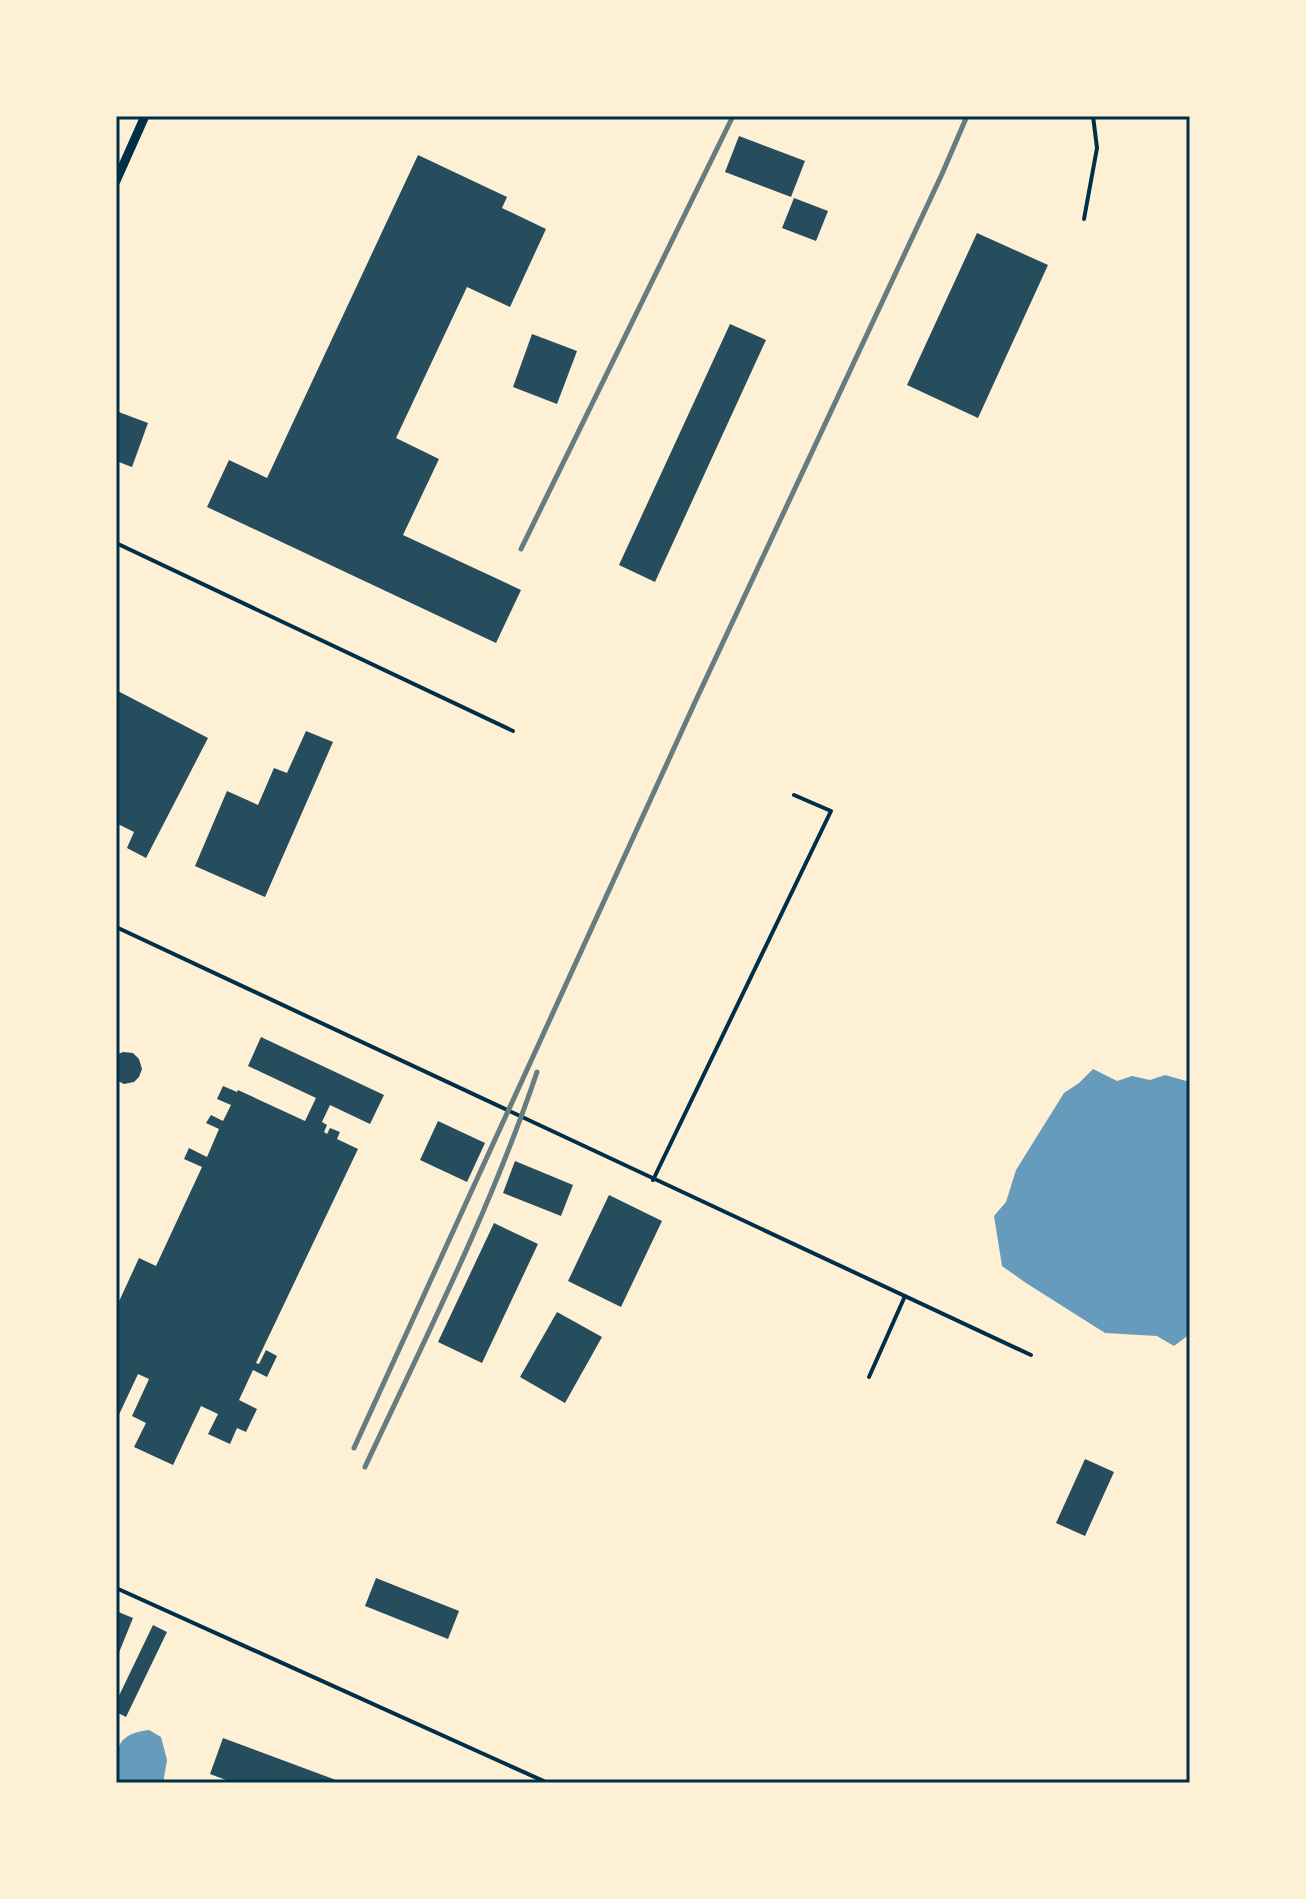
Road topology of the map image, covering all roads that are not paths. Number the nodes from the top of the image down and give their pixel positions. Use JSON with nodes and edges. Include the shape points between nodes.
{"nodes":[{"id":1,"x":145,"y":116,"type":"edge"},
{"id":2,"x":1093,"y":116,"type":"edge"},
{"id":3,"x":116,"y":181,"type":"edge"},
{"id":4,"x":1084,"y":219,"type":"dead end"},
{"id":5,"x":116,"y":543,"type":"edge"},
{"id":6,"x":513,"y":731,"type":"dead end"},
{"id":7,"x":794,"y":795,"type":"dead end"},
{"id":8,"x":116,"y":927,"type":"edge"},
{"id":9,"x":653,"y":1180,"type":"junction"},
{"id":10,"x":905,"y":1296,"type":"junction"},
{"id":11,"x":1031,"y":1355,"type":"dead end"},
{"id":12,"x":869,"y":1377,"type":"dead end"},
{"id":13,"x":116,"y":1588,"type":"edge"},
{"id":14,"x":548,"y":1783,"type":"edge"}],
"edges":[{"from":1,"to":3,"type":"street"},
{"from":2,"to":4,"type":"lane","via":[[1097,148]]},
{"from":5,"to":6,"type":"lane"},
{"from":7,"to":9,"type":"lane","via":[[831,811]]},
{"from":8,"to":9,"type":"lane"},
{"from":9,"to":10,"type":"lane"},
{"from":10,"to":11,"type":"lane"},
{"from":10,"to":12,"type":"lane"},
{"from":13,"to":14,"type":"lane"}]}
